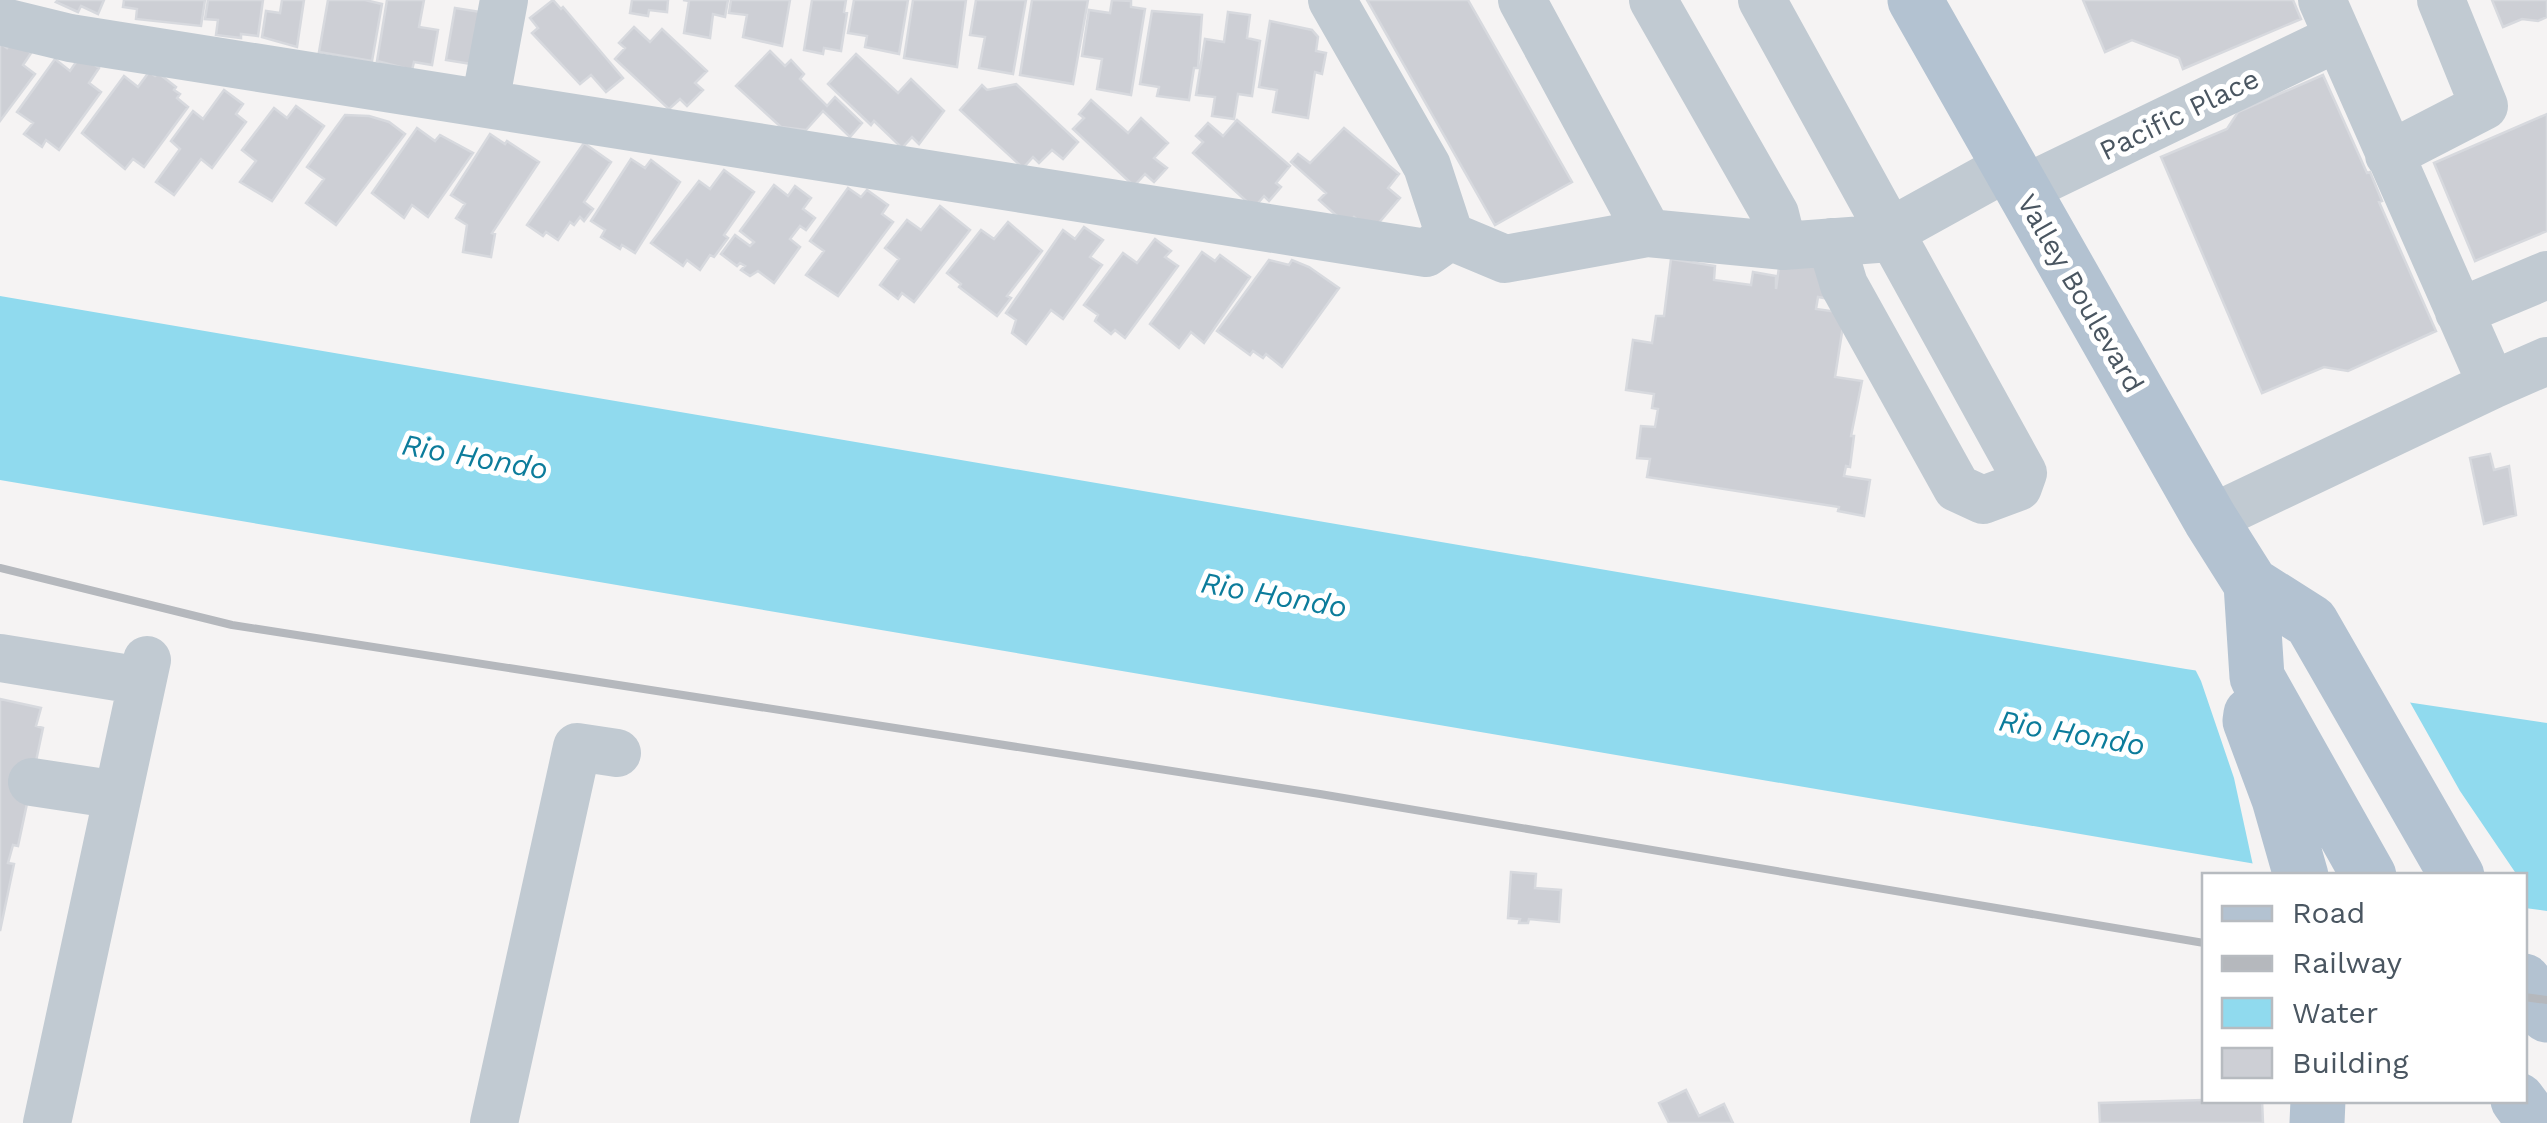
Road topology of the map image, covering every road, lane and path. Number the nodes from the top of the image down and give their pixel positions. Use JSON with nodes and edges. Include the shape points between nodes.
{"nodes":[{"id":1,"x":504,"y":0,"type":"edge"},
{"id":2,"x":1522,"y":0,"type":"edge"},
{"id":3,"x":1653,"y":0,"type":"edge"},
{"id":4,"x":1762,"y":0,"type":"edge"},
{"id":5,"x":1915,"y":0,"type":"edge"},
{"id":6,"x":2441,"y":0,"type":"edge"},
{"id":7,"x":1323,"y":2,"type":"edge"},
{"id":8,"x":2330,"y":19,"type":"edge"},
{"id":9,"x":0,"y":21,"type":"edge"},
{"id":10,"x":484,"y":103,"type":"junction"},
{"id":11,"x":2389,"y":155,"type":"junction"},
{"id":12,"x":2015,"y":178,"type":"junction"},
{"id":13,"x":1648,"y":232,"type":"junction"},
{"id":14,"x":1890,"y":232,"type":"junction"},
{"id":15,"x":1450,"y":236,"type":"junction"},
{"id":16,"x":1831,"y":242,"type":"junction"},
{"id":17,"x":1783,"y":246,"type":"junction"},
{"id":18,"x":2547,"y":274,"type":"edge"},
{"id":19,"x":2460,"y":312,"type":"junction"},
{"id":20,"x":2547,"y":361,"type":"edge"},
{"id":21,"x":2492,"y":385,"type":"junction"},
{"id":22,"x":2210,"y":519,"type":"junction"},
{"id":23,"x":2250,"y":584,"type":"junction"},
{"id":24,"x":0,"y":658,"type":"edge"},
{"id":25,"x":2257,"y":677,"type":"junction"},
{"id":26,"x":618,"y":753,"type":"dead end"},
{"id":27,"x":32,"y":782,"type":"dead end"},
{"id":28,"x":118,"y":795,"type":"junction"},
{"id":29,"x":2300,"y":873,"type":"edge"},
{"id":30,"x":2367,"y":873,"type":"edge"},
{"id":31,"x":2455,"y":873,"type":"edge"},
{"id":32,"x":2527,"y":985,"type":"edge"},
{"id":33,"x":2547,"y":1016,"type":"edge"},
{"id":34,"x":2520,"y":1103,"type":"edge"},
{"id":35,"x":47,"y":1123,"type":"edge"},
{"id":36,"x":494,"y":1123,"type":"edge"},
{"id":37,"x":2536,"y":1123,"type":"edge"}],
"edges":[{"from":1,"to":10,"type":"street"},
{"from":2,"to":13,"type":"street"},
{"from":3,"to":17,"type":"street","via":[[1775,214]]},
{"from":4,"to":14,"type":"street"},
{"from":5,"to":12,"type":"main road","name":"Valley Boulevard"},
{"from":6,"to":11,"type":"street","via":[[2484,106]]},
{"from":7,"to":15,"type":"street","via":[[1427,166]]},
{"from":8,"to":11,"type":"street"},
{"from":8,"to":12,"type":"street","name":"Pacific Place"},
{"from":9,"to":10,"type":"street","via":[[70,38]]},
{"from":10,"to":15,"type":"street","via":[[1426,253]]},
{"from":11,"to":19,"type":"street"},
{"from":12,"to":14,"type":"street","name":"Pacific Place"},
{"from":12,"to":22,"type":"main road","name":"Valley Boulevard"},
{"from":13,"to":15,"type":"street","name":"Pacific Place","via":[[1505,259]]},
{"from":13,"to":17,"type":"street","name":"Pacific Place"},
{"from":14,"to":16,"type":"street","name":"Pacific Place"},
{"from":14,"to":16,"type":"street","via":[[2023,473],[2018,488],[1983,500],[1958,488],[1844,285]]},
{"from":16,"to":17,"type":"street","name":"Pacific Place"},
{"from":18,"to":19,"type":"street"},
{"from":19,"to":21,"type":"street"},
{"from":20,"to":21,"type":"street"},
{"from":21,"to":22,"type":"street"},
{"from":22,"to":23,"type":"main road","name":"Valley Boulevard"},
{"from":23,"to":25,"type":"main road","name":"Valley Boulevard"},
{"from":23,"to":31,"type":"main road","name":"Valley Boulevard","via":[[2311,622]]},
{"from":24,"to":28,"type":"street","via":[[145,670]]},
{"from":25,"to":29,"type":"main road","via":[[2250,721]]},
{"from":25,"to":30,"type":"main road","name":"Valley Boulevard"},
{"from":26,"to":36,"type":"street","via":[[576,747]]},
{"from":27,"to":28,"type":"street"},
{"from":28,"to":35,"type":"street"},
{"from":32,"to":33,"type":"main road"},
{"from":34,"to":37,"type":"main road"}]}
